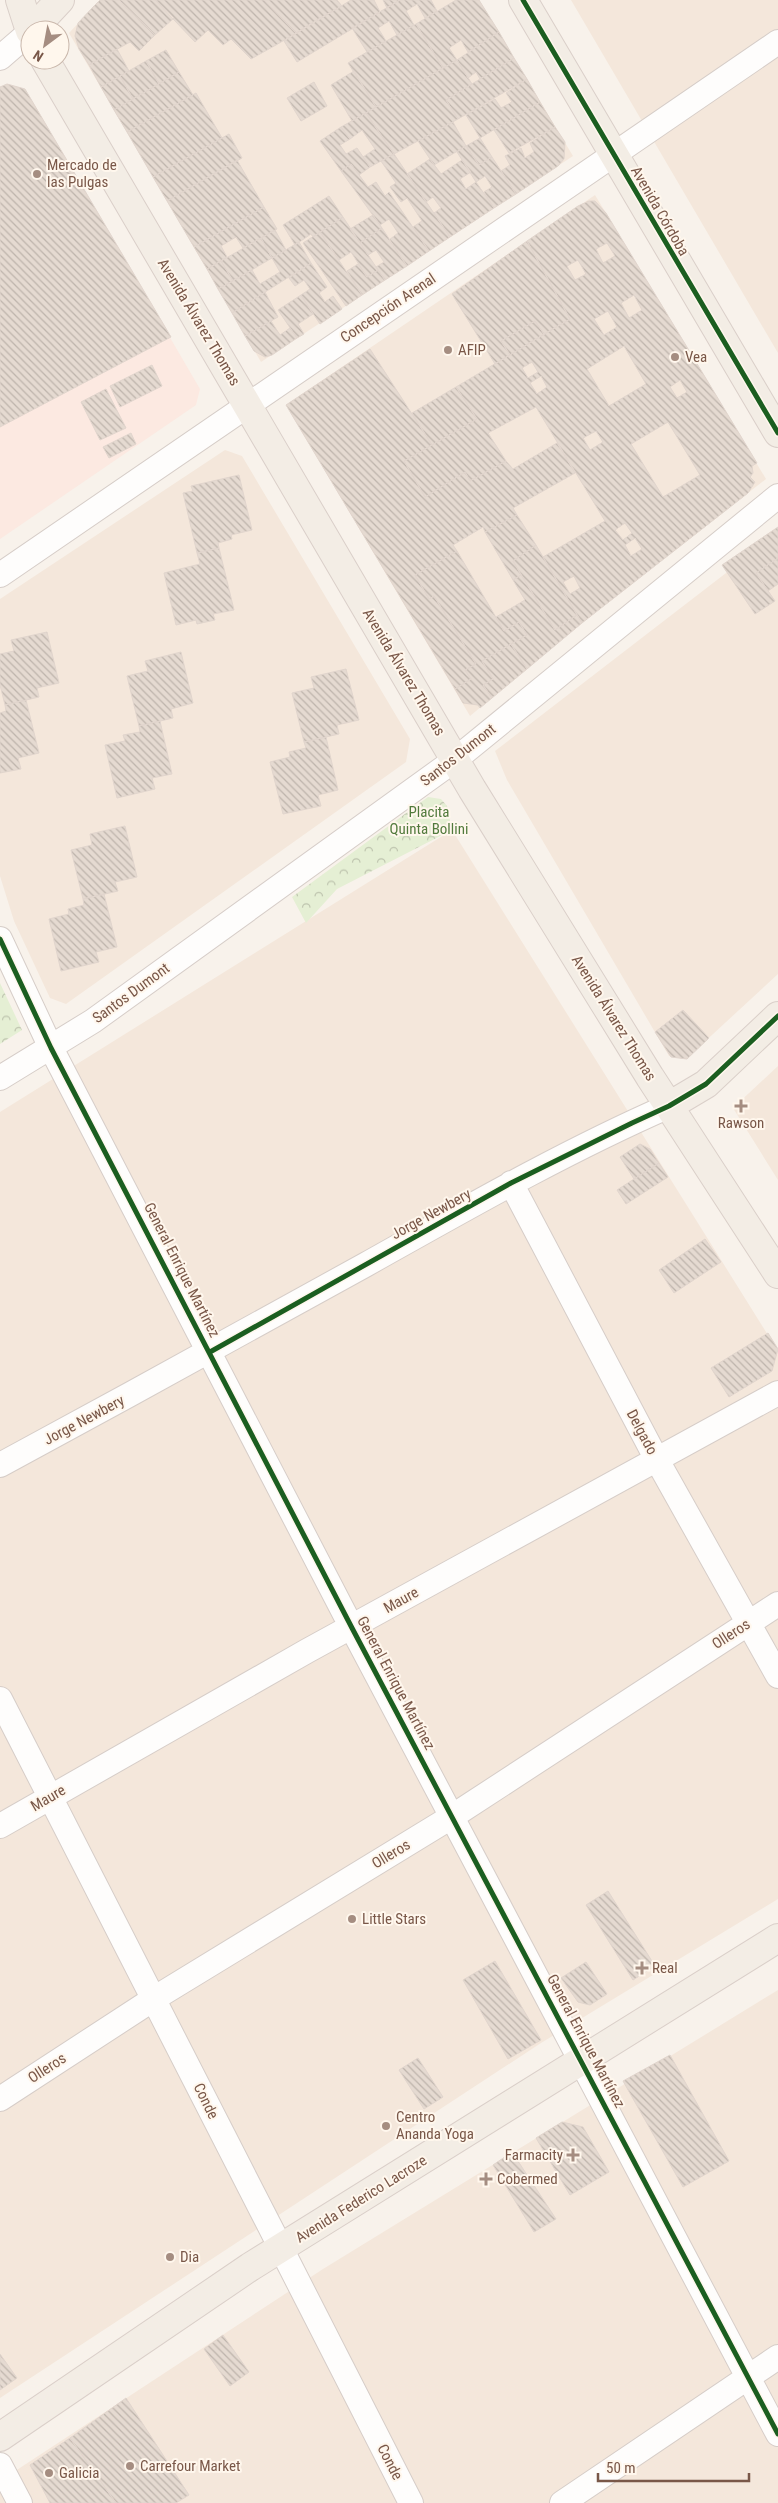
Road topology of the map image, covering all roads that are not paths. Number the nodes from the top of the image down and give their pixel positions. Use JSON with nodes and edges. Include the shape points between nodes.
{"nodes":[{"id":1,"x":20,"y":0,"type":"edge"},
{"id":2,"x":60,"y":0,"type":"edge"},
{"id":3,"x":523,"y":0,"type":"edge"},
{"id":4,"x":27,"y":20,"type":"edge"},
{"id":5,"x":41,"y":20,"type":"edge"},
{"id":6,"x":20,"y":41,"type":"edge"},
{"id":7,"x":778,"y":42,"type":"edge"},
{"id":8,"x":0,"y":58,"type":"edge"},
{"id":9,"x":51,"y":70,"type":"edge"},
{"id":10,"x":613,"y":155,"type":"junction"},
{"id":11,"x":248,"y":404,"type":"junction"},
{"id":12,"x":778,"y":433,"type":"edge"},
{"id":13,"x":778,"y":496,"type":"edge"},
{"id":14,"x":0,"y":575,"type":"edge"},
{"id":15,"x":456,"y":759,"type":"junction"},
{"id":16,"x":0,"y":939,"type":"edge"},
{"id":17,"x":778,"y":1016,"type":"edge"},
{"id":18,"x":51,"y":1048,"type":"junction"},
{"id":19,"x":0,"y":1078,"type":"edge"},
{"id":20,"x":669,"y":1106,"type":"junction"},
{"id":21,"x":511,"y":1184,"type":"junction"},
{"id":22,"x":778,"y":1274,"type":"edge"},
{"id":23,"x":210,"y":1352,"type":"junction"},
{"id":24,"x":778,"y":1393,"type":"edge"},
{"id":25,"x":657,"y":1460,"type":"junction"},
{"id":26,"x":0,"y":1465,"type":"edge"},
{"id":27,"x":778,"y":1604,"type":"edge"},
{"id":28,"x":749,"y":1622,"type":"junction"},
{"id":29,"x":352,"y":1628,"type":"junction"},
{"id":30,"x":778,"y":1676,"type":"edge"},
{"id":31,"x":0,"y":1699,"type":"edge"},
{"id":32,"x":50,"y":1796,"type":"junction"},
{"id":33,"x":453,"y":1816,"type":"junction"},
{"id":34,"x":0,"y":1826,"type":"edge"},
{"id":35,"x":778,"y":1938,"type":"edge"},
{"id":36,"x":155,"y":1998,"type":"junction"},
{"id":37,"x":582,"y":2061,"type":"junction"},
{"id":38,"x":0,"y":2099,"type":"edge"},
{"id":39,"x":280,"y":2249,"type":"junction"},
{"id":40,"x":778,"y":2357,"type":"edge"},
{"id":41,"x":748,"y":2378,"type":"junction"},
{"id":42,"x":778,"y":2434,"type":"edge"},
{"id":43,"x":0,"y":2437,"type":"edge"},
{"id":44,"x":0,"y":2465,"type":"edge"},
{"id":45,"x":20,"y":2503,"type":"edge"},
{"id":46,"x":412,"y":2503,"type":"edge"},
{"id":47,"x":562,"y":2503,"type":"edge"}],
"edges":[{"from":1,"to":4,"type":"main road"},
{"from":2,"to":5,"type":"main road"},
{"from":3,"to":10,"type":"main road","name":"Avenida Córdoba"},
{"from":6,"to":8,"type":"street"},
{"from":7,"to":10,"type":"street","name":"Concepción Arenal"},
{"from":9,"to":11,"type":"main road","name":"Avenida Álvarez Thomas"},
{"from":10,"to":11,"type":"street","name":"Concepción Arenal"},
{"from":10,"to":12,"type":"main road","name":"Avenida Córdoba"},
{"from":11,"to":14,"type":"street","name":"Concepción Arenal"},
{"from":11,"to":15,"type":"main road","name":"Avenida Álvarez Thomas"},
{"from":13,"to":15,"type":"street","name":"Santos Dumont"},
{"from":15,"to":18,"type":"street","name":"Santos Dumont"},
{"from":15,"to":20,"type":"main road","name":"Avenida Álvarez Thomas"},
{"from":16,"to":18,"type":"street","name":"General Enrique Martínez"},
{"from":17,"to":20,"type":"main road","via":[[706,1084]]},
{"from":18,"to":19,"type":"street","name":"Santos Dumont"},
{"from":18,"to":23,"type":"street","name":"General Enrique Martínez"},
{"from":20,"to":21,"type":"street","name":"Jorge Newbery"},
{"from":20,"to":22,"type":"main road","name":"Avenida Álvarez Thomas"},
{"from":21,"to":23,"type":"street","name":"Jorge Newbery"},
{"from":21,"to":25,"type":"street","name":"Delgado"},
{"from":23,"to":26,"type":"street","name":"Jorge Newbery"},
{"from":23,"to":29,"type":"street","name":"General Enrique Martínez"},
{"from":24,"to":25,"type":"street","name":"Maure"},
{"from":25,"to":28,"type":"street","name":"Delgado"},
{"from":25,"to":29,"type":"street","name":"Maure"},
{"from":27,"to":28,"type":"street","name":"Olleros"},
{"from":28,"to":30,"type":"street","name":"Delgado"},
{"from":28,"to":33,"type":"street","name":"Olleros"},
{"from":29,"to":32,"type":"street","name":"Maure"},
{"from":29,"to":33,"type":"street","name":"General Enrique Martínez"},
{"from":31,"to":32,"type":"street","name":"Conde"},
{"from":32,"to":34,"type":"street","name":"Maure"},
{"from":32,"to":36,"type":"street","name":"Conde"},
{"from":33,"to":36,"type":"street","name":"Olleros"},
{"from":33,"to":37,"type":"street","name":"General Enrique Martínez"},
{"from":35,"to":37,"type":"main road","name":"Avenida Federico Lacroze"},
{"from":36,"to":38,"type":"street","name":"Olleros"},
{"from":36,"to":39,"type":"street","name":"Conde"},
{"from":37,"to":39,"type":"main road","name":"Avenida Federico Lacroze"},
{"from":37,"to":41,"type":"street","name":"General Enrique Martínez"},
{"from":39,"to":43,"type":"main road","name":"Avenida Federico Lacroze","via":[[173,2317]]},
{"from":39,"to":46,"type":"street","name":"Conde"},
{"from":40,"to":41,"type":"street"},
{"from":41,"to":42,"type":"street","name":"General Enrique Martínez"},
{"from":41,"to":47,"type":"street"},
{"from":44,"to":45,"type":"street"}]}
